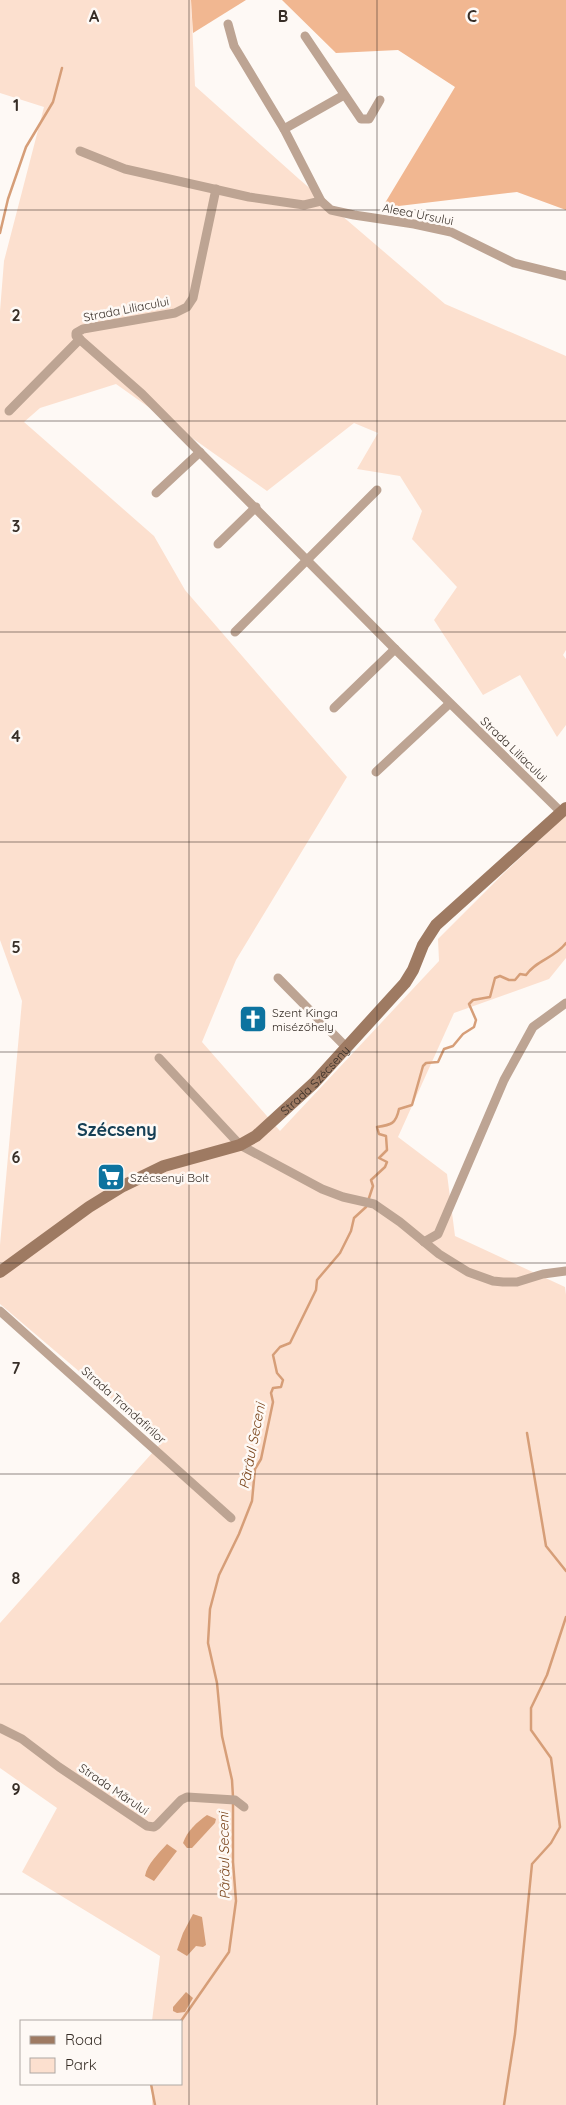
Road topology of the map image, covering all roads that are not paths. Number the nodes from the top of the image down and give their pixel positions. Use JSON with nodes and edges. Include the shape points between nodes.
{"nodes":[{"id":1,"x":228,"y":24,"type":"dead end"},
{"id":2,"x":305,"y":36,"type":"dead end"},
{"id":3,"x":344,"y":95,"type":"junction"},
{"id":4,"x":380,"y":100,"type":"dead end"},
{"id":5,"x":284,"y":128,"type":"junction"},
{"id":6,"x":80,"y":151,"type":"dead end"},
{"id":7,"x":216,"y":190,"type":"junction"},
{"id":8,"x":321,"y":201,"type":"junction"},
{"id":9,"x":566,"y":276,"type":"edge"},
{"id":10,"x":80,"y":340,"type":"junction"},
{"id":11,"x":9,"y":411,"type":"dead end"},
{"id":12,"x":200,"y":452,"type":"junction"},
{"id":13,"x":377,"y":490,"type":"dead end"},
{"id":14,"x":156,"y":493,"type":"dead end"},
{"id":15,"x":256,"y":507,"type":"junction"},
{"id":16,"x":218,"y":544,"type":"dead end"},
{"id":17,"x":308,"y":561,"type":"junction"},
{"id":18,"x":236,"y":632,"type":"dead end"},
{"id":19,"x":395,"y":649,"type":"junction"},
{"id":20,"x":450,"y":704,"type":"junction"},
{"id":21,"x":334,"y":708,"type":"dead end"},
{"id":22,"x":376,"y":772,"type":"dead end"},
{"id":23,"x":563,"y":810,"type":"edge"},
{"id":24,"x":278,"y":978,"type":"dead end"},
{"id":25,"x":566,"y":1003,"type":"edge"},
{"id":26,"x":346,"y":1047,"type":"junction"},
{"id":27,"x":159,"y":1058,"type":"dead end"},
{"id":28,"x":240,"y":1145,"type":"junction"},
{"id":29,"x":424,"y":1242,"type":"junction"},
{"id":30,"x":566,"y":1271,"type":"edge"},
{"id":31,"x":0,"y":1272,"type":"edge"},
{"id":32,"x":0,"y":1311,"type":"edge"},
{"id":33,"x":231,"y":1518,"type":"dead end"},
{"id":34,"x":0,"y":1728,"type":"edge"},
{"id":35,"x":244,"y":1807,"type":"dead end"}],
"edges":[{"from":1,"to":5,"type":"street","via":[[234,46]]},
{"from":2,"to":3,"type":"street"},
{"from":3,"to":4,"type":"street","via":[[359,118],[364,120],[370,118]]},
{"from":3,"to":5,"type":"street"},
{"from":5,"to":8,"type":"street"},
{"from":6,"to":7,"type":"street","via":[[125,169]]},
{"from":7,"to":8,"type":"street","via":[[288,204]]},
{"from":7,"to":10,"type":"street","name":"Strada Liliacului","via":[[192,298],[187,307],[175,313],[83,329],[76,333]]},
{"from":8,"to":9,"type":"street","name":"Aleea Ursului","via":[[331,210],[451,232],[514,263]]},
{"from":10,"to":11,"type":"street","name":"Strada Liliacului"},
{"from":10,"to":12,"type":"street","name":"Strada Liliacului","via":[[142,394]]},
{"from":12,"to":14,"type":"street"},
{"from":12,"to":15,"type":"street","name":"Strada Liliacului"},
{"from":13,"to":17,"type":"street"},
{"from":15,"to":16,"type":"street"},
{"from":15,"to":17,"type":"street","name":"Strada Liliacului"},
{"from":17,"to":18,"type":"street"},
{"from":17,"to":19,"type":"street","name":"Strada Liliacului"},
{"from":19,"to":20,"type":"street","name":"Strada Liliacului"},
{"from":19,"to":21,"type":"street"},
{"from":20,"to":22,"type":"street"},
{"from":20,"to":23,"type":"street","name":"Strada Liliacului"},
{"from":23,"to":26,"type":"street","name":"Strada Szécseny","via":[[436,925],[406,983]]},
{"from":24,"to":26,"type":"street"},
{"from":25,"to":29,"type":"street","via":[[533,1027],[504,1080],[438,1234]]},
{"from":26,"to":28,"type":"street","name":"Strada Szécseny","via":[[314,1083],[264,1130]]},
{"from":27,"to":28,"type":"street"},
{"from":28,"to":29,"type":"street","via":[[322,1189],[367,1202],[388,1213]]},
{"from":28,"to":31,"type":"street","name":"Strada Szécseny","via":[[164,1166],[123,1186],[89,1206]]},
{"from":29,"to":30,"type":"street","via":[[468,1272],[493,1281],[517,1282]]},
{"from":32,"to":33,"type":"street","name":"Strada Trandafirilor"},
{"from":34,"to":35,"type":"street","name":"Strada Mărului","via":[[22,1739],[147,1826],[157,1825],[183,1798],[233,1800]]}]}
